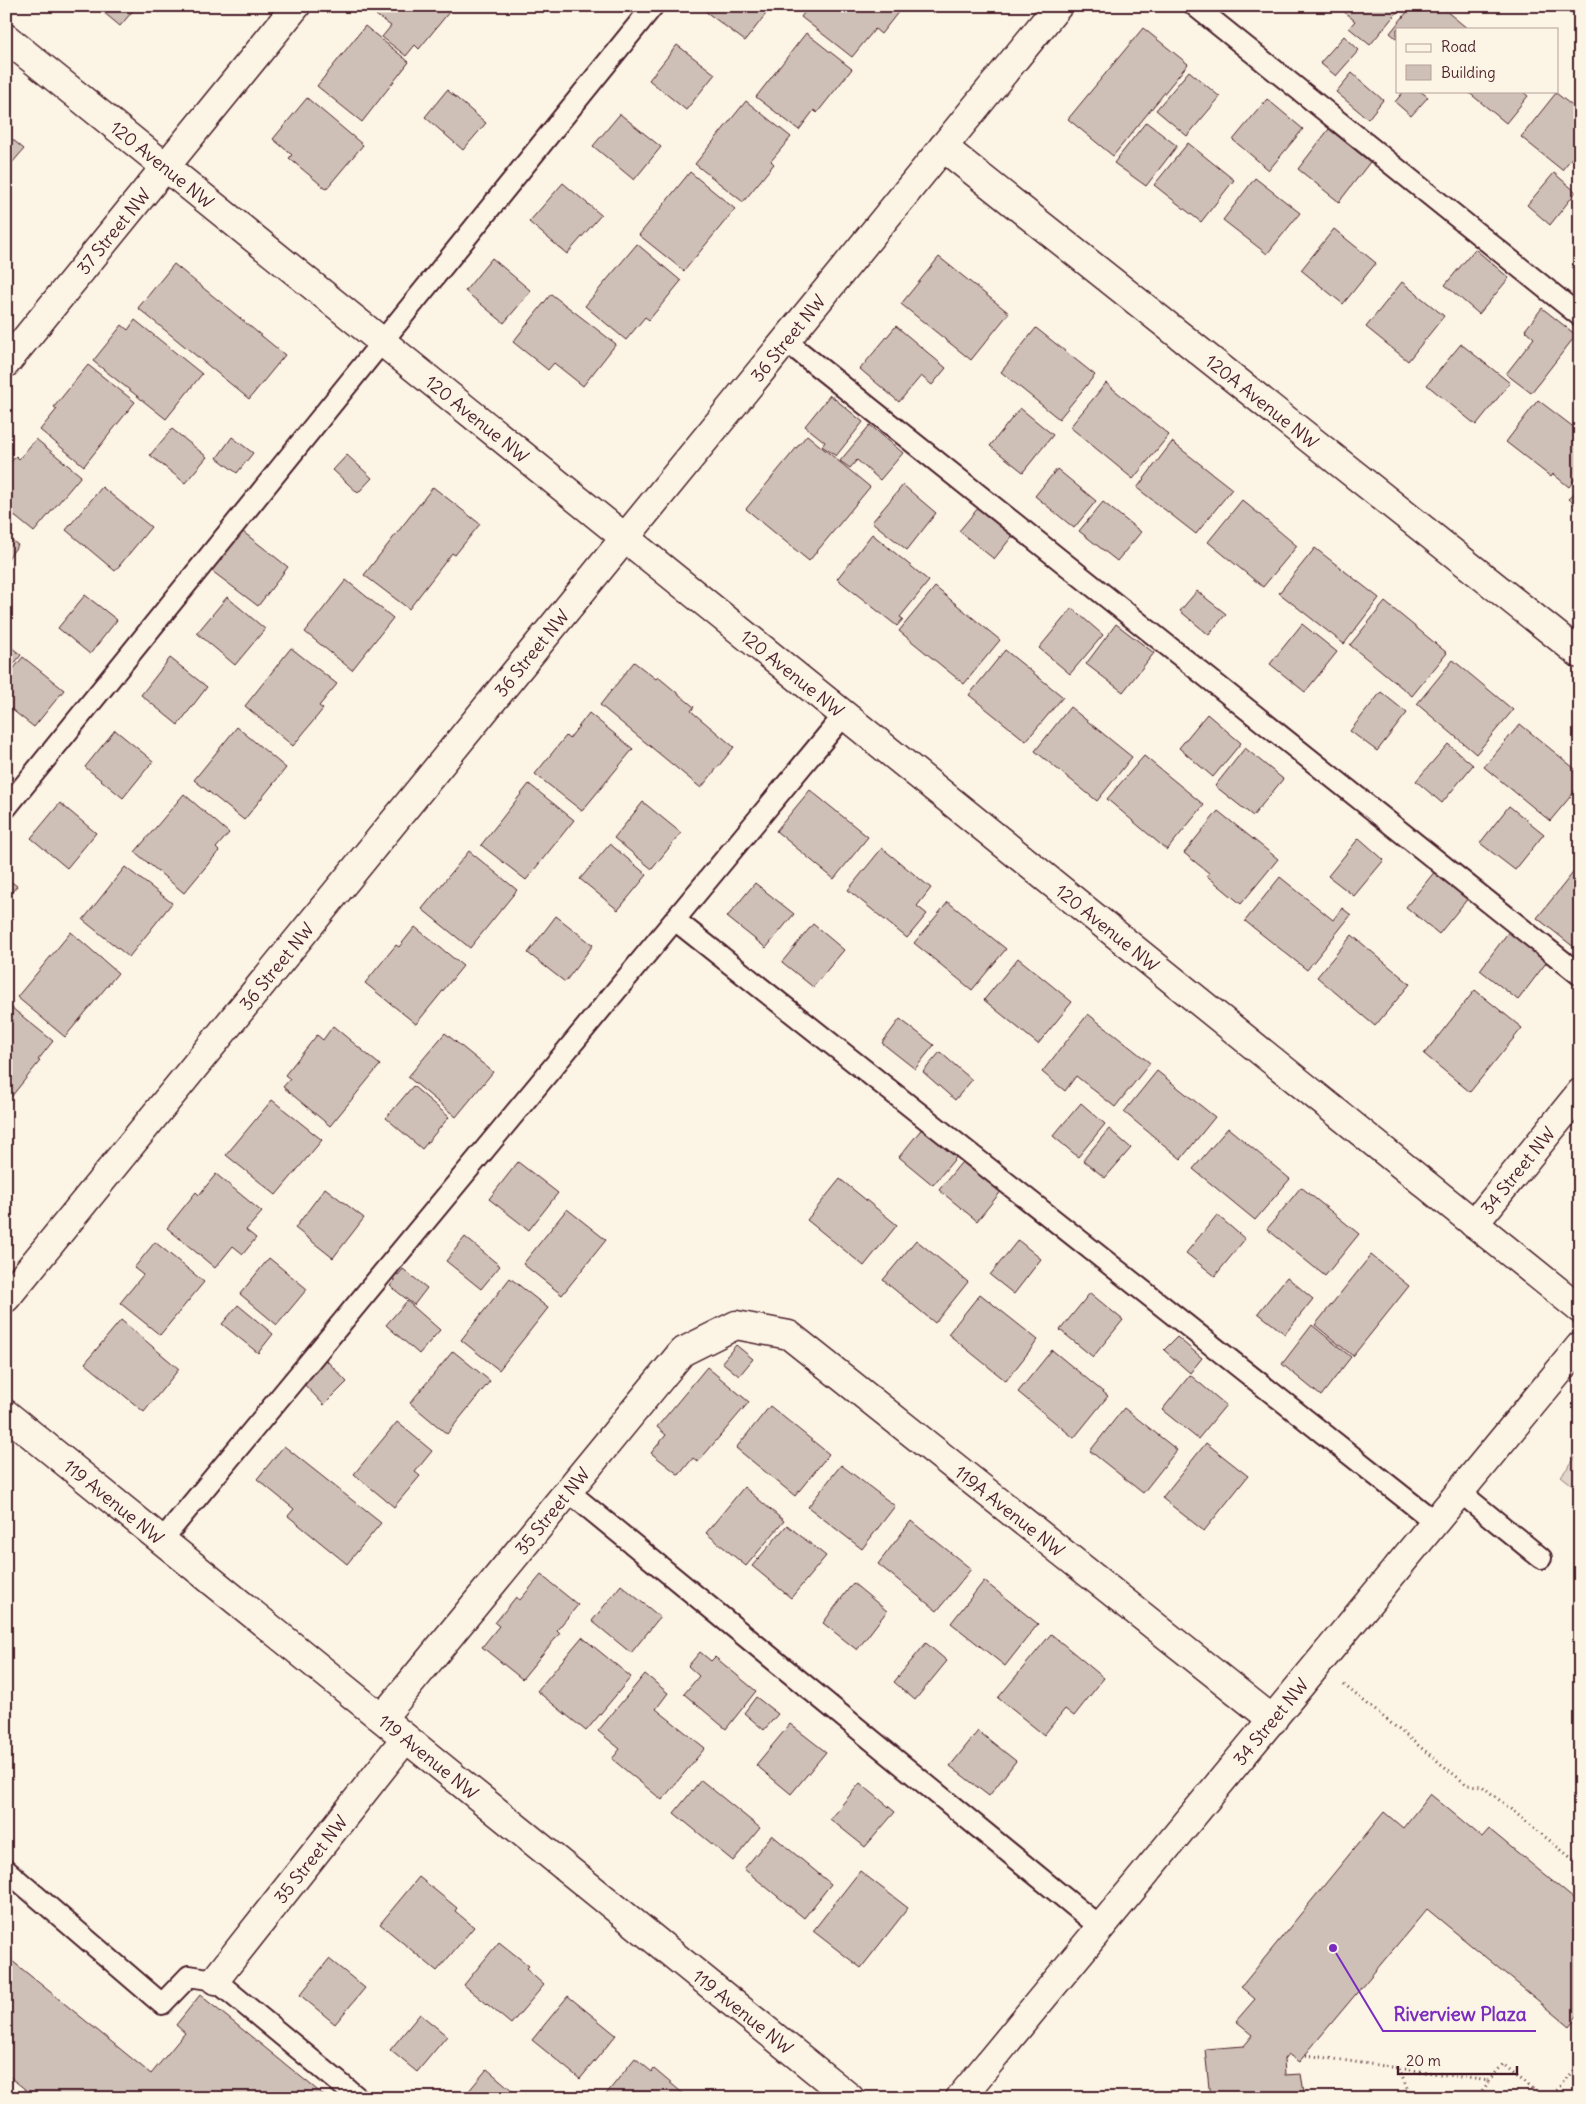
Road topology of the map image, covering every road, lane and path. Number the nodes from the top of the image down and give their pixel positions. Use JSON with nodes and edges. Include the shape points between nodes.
{"nodes":[{"id":1,"x":296,"y":6,"type":"edge"},
{"id":2,"x":653,"y":6,"type":"edge"},
{"id":3,"x":1058,"y":6,"type":"edge"},
{"id":4,"x":1195,"y":6,"type":"edge"},
{"id":5,"x":6,"y":38,"type":"edge"},
{"id":6,"x":944,"y":147,"type":"junction"},
{"id":7,"x":165,"y":167,"type":"junction"},
{"id":8,"x":1580,"y":316,"type":"edge"},
{"id":9,"x":786,"y":341,"type":"junction"},
{"id":10,"x":383,"y":343,"type":"junction"},
{"id":11,"x":6,"y":363,"type":"edge"},
{"id":12,"x":625,"y":538,"type":"junction"},
{"id":13,"x":1580,"y":654,"type":"edge"},
{"id":14,"x":844,"y":715,"type":"junction"},
{"id":15,"x":6,"y":808,"type":"edge"},
{"id":16,"x":675,"y":920,"type":"junction"},
{"id":17,"x":1580,"y":975,"type":"edge"},
{"id":18,"x":1580,"y":1093,"type":"edge"},
{"id":19,"x":1474,"y":1224,"type":"junction"},
{"id":20,"x":6,"y":1298,"type":"edge"},
{"id":21,"x":1580,"y":1309,"type":"edge"},
{"id":22,"x":736,"y":1325,"type":"joint"},
{"id":23,"x":1580,"y":1346,"type":"edge"},
{"id":24,"x":6,"y":1414,"type":"edge"},
{"id":25,"x":568,"y":1491,"type":"junction"},
{"id":26,"x":1460,"y":1492,"type":"junction"},
{"id":27,"x":1435,"y":1522,"type":"junction"},
{"id":28,"x":162,"y":1540,"type":"junction"},
{"id":29,"x":1541,"y":1558,"type":"dead end"},
{"id":30,"x":1318,"y":1664,"type":"junction"},
{"id":31,"x":382,"y":1718,"type":"junction"},
{"id":32,"x":1273,"y":1720,"type":"junction"},
{"id":33,"x":405,"y":1739,"type":"junction"},
{"id":34,"x":1580,"y":1866,"type":"edge"},
{"id":35,"x":6,"y":1870,"type":"edge"},
{"id":36,"x":1101,"y":1928,"type":"junction"},
{"id":37,"x":214,"y":1980,"type":"junction"},
{"id":38,"x":1306,"y":2056,"type":"dead end"},
{"id":39,"x":1580,"y":2062,"type":"edge"},
{"id":40,"x":1399,"y":2068,"type":"junction"},
{"id":41,"x":1489,"y":2081,"type":"junction"},
{"id":42,"x":358,"y":2098,"type":"edge"},
{"id":43,"x":850,"y":2098,"type":"edge"},
{"id":44,"x":960,"y":2098,"type":"edge"},
{"id":45,"x":1411,"y":2098,"type":"edge"},
{"id":46,"x":1476,"y":2098,"type":"edge"},
{"id":47,"x":1542,"y":2098,"type":"edge"},
{"id":48,"x":1550,"y":2098,"type":"edge"}],
"edges":[{"from":1,"to":7,"type":"street","name":"37 Street NW"},
{"from":2,"to":10,"type":"lane"},
{"from":3,"to":6,"type":"street","name":"36 Street NW"},
{"from":4,"to":8,"type":"lane"},
{"from":5,"to":7,"type":"street","name":"120 Avenue NW"},
{"from":6,"to":9,"type":"street","name":"36 Street NW"},
{"from":6,"to":13,"type":"street","name":"120A Avenue NW"},
{"from":7,"to":10,"type":"street","name":"120 Avenue NW"},
{"from":7,"to":11,"type":"street","name":"37 Street NW"},
{"from":9,"to":12,"type":"street","name":"36 Street NW"},
{"from":9,"to":17,"type":"lane"},
{"from":10,"to":12,"type":"street","name":"120 Avenue NW"},
{"from":10,"to":15,"type":"lane"},
{"from":12,"to":14,"type":"street","name":"120 Avenue NW"},
{"from":12,"to":20,"type":"street","name":"36 Street NW"},
{"from":14,"to":16,"type":"lane"},
{"from":14,"to":19,"type":"street","name":"120 Avenue NW"},
{"from":16,"to":27,"type":"lane"},
{"from":16,"to":28,"type":"lane"},
{"from":18,"to":19,"type":"street","name":"34 Street NW"},
{"from":19,"to":21,"type":"street","name":"120 Avenue NW"},
{"from":22,"to":25,"type":"street","name":"35 Street NW","via":[[682,1352]]},
{"from":22,"to":32,"type":"street","name":"119A Avenue NW","via":[[790,1335]]},
{"from":23,"to":26,"type":"street","name":"34 Street NW"},
{"from":24,"to":28,"type":"street","name":"119 Avenue NW"},
{"from":25,"to":31,"type":"street","name":"35 Street NW"},
{"from":25,"to":36,"type":"lane"},
{"from":26,"to":27,"type":"street","name":"34 Street NW"},
{"from":26,"to":29,"type":"lane"},
{"from":27,"to":30,"type":"street","name":"34 Street NW"},
{"from":28,"to":31,"type":"street","name":"119 Avenue NW"},
{"from":30,"to":32,"type":"street","name":"34 Street NW"},
{"from":30,"to":34,"type":"path","via":[[1467,1785],[1482,1786]]},
{"from":31,"to":33,"type":"street","name":"119 Avenue NW"},
{"from":32,"to":36,"type":"street","name":"34 Street NW"},
{"from":33,"to":37,"type":"street","name":"35 Street NW"},
{"from":33,"to":43,"type":"street","name":"119 Avenue NW"},
{"from":35,"to":37,"type":"lane","via":[[162,2004],[189,1976]]},
{"from":36,"to":44,"type":"street","name":"34 Street NW"},
{"from":37,"to":42,"type":"lane"},
{"from":38,"to":40,"type":"path"},
{"from":39,"to":48,"type":"path"},
{"from":40,"to":41,"type":"path"},
{"from":40,"to":45,"type":"path"},
{"from":41,"to":46,"type":"path"},
{"from":41,"to":47,"type":"path","via":[[1503,2064]]}]}
